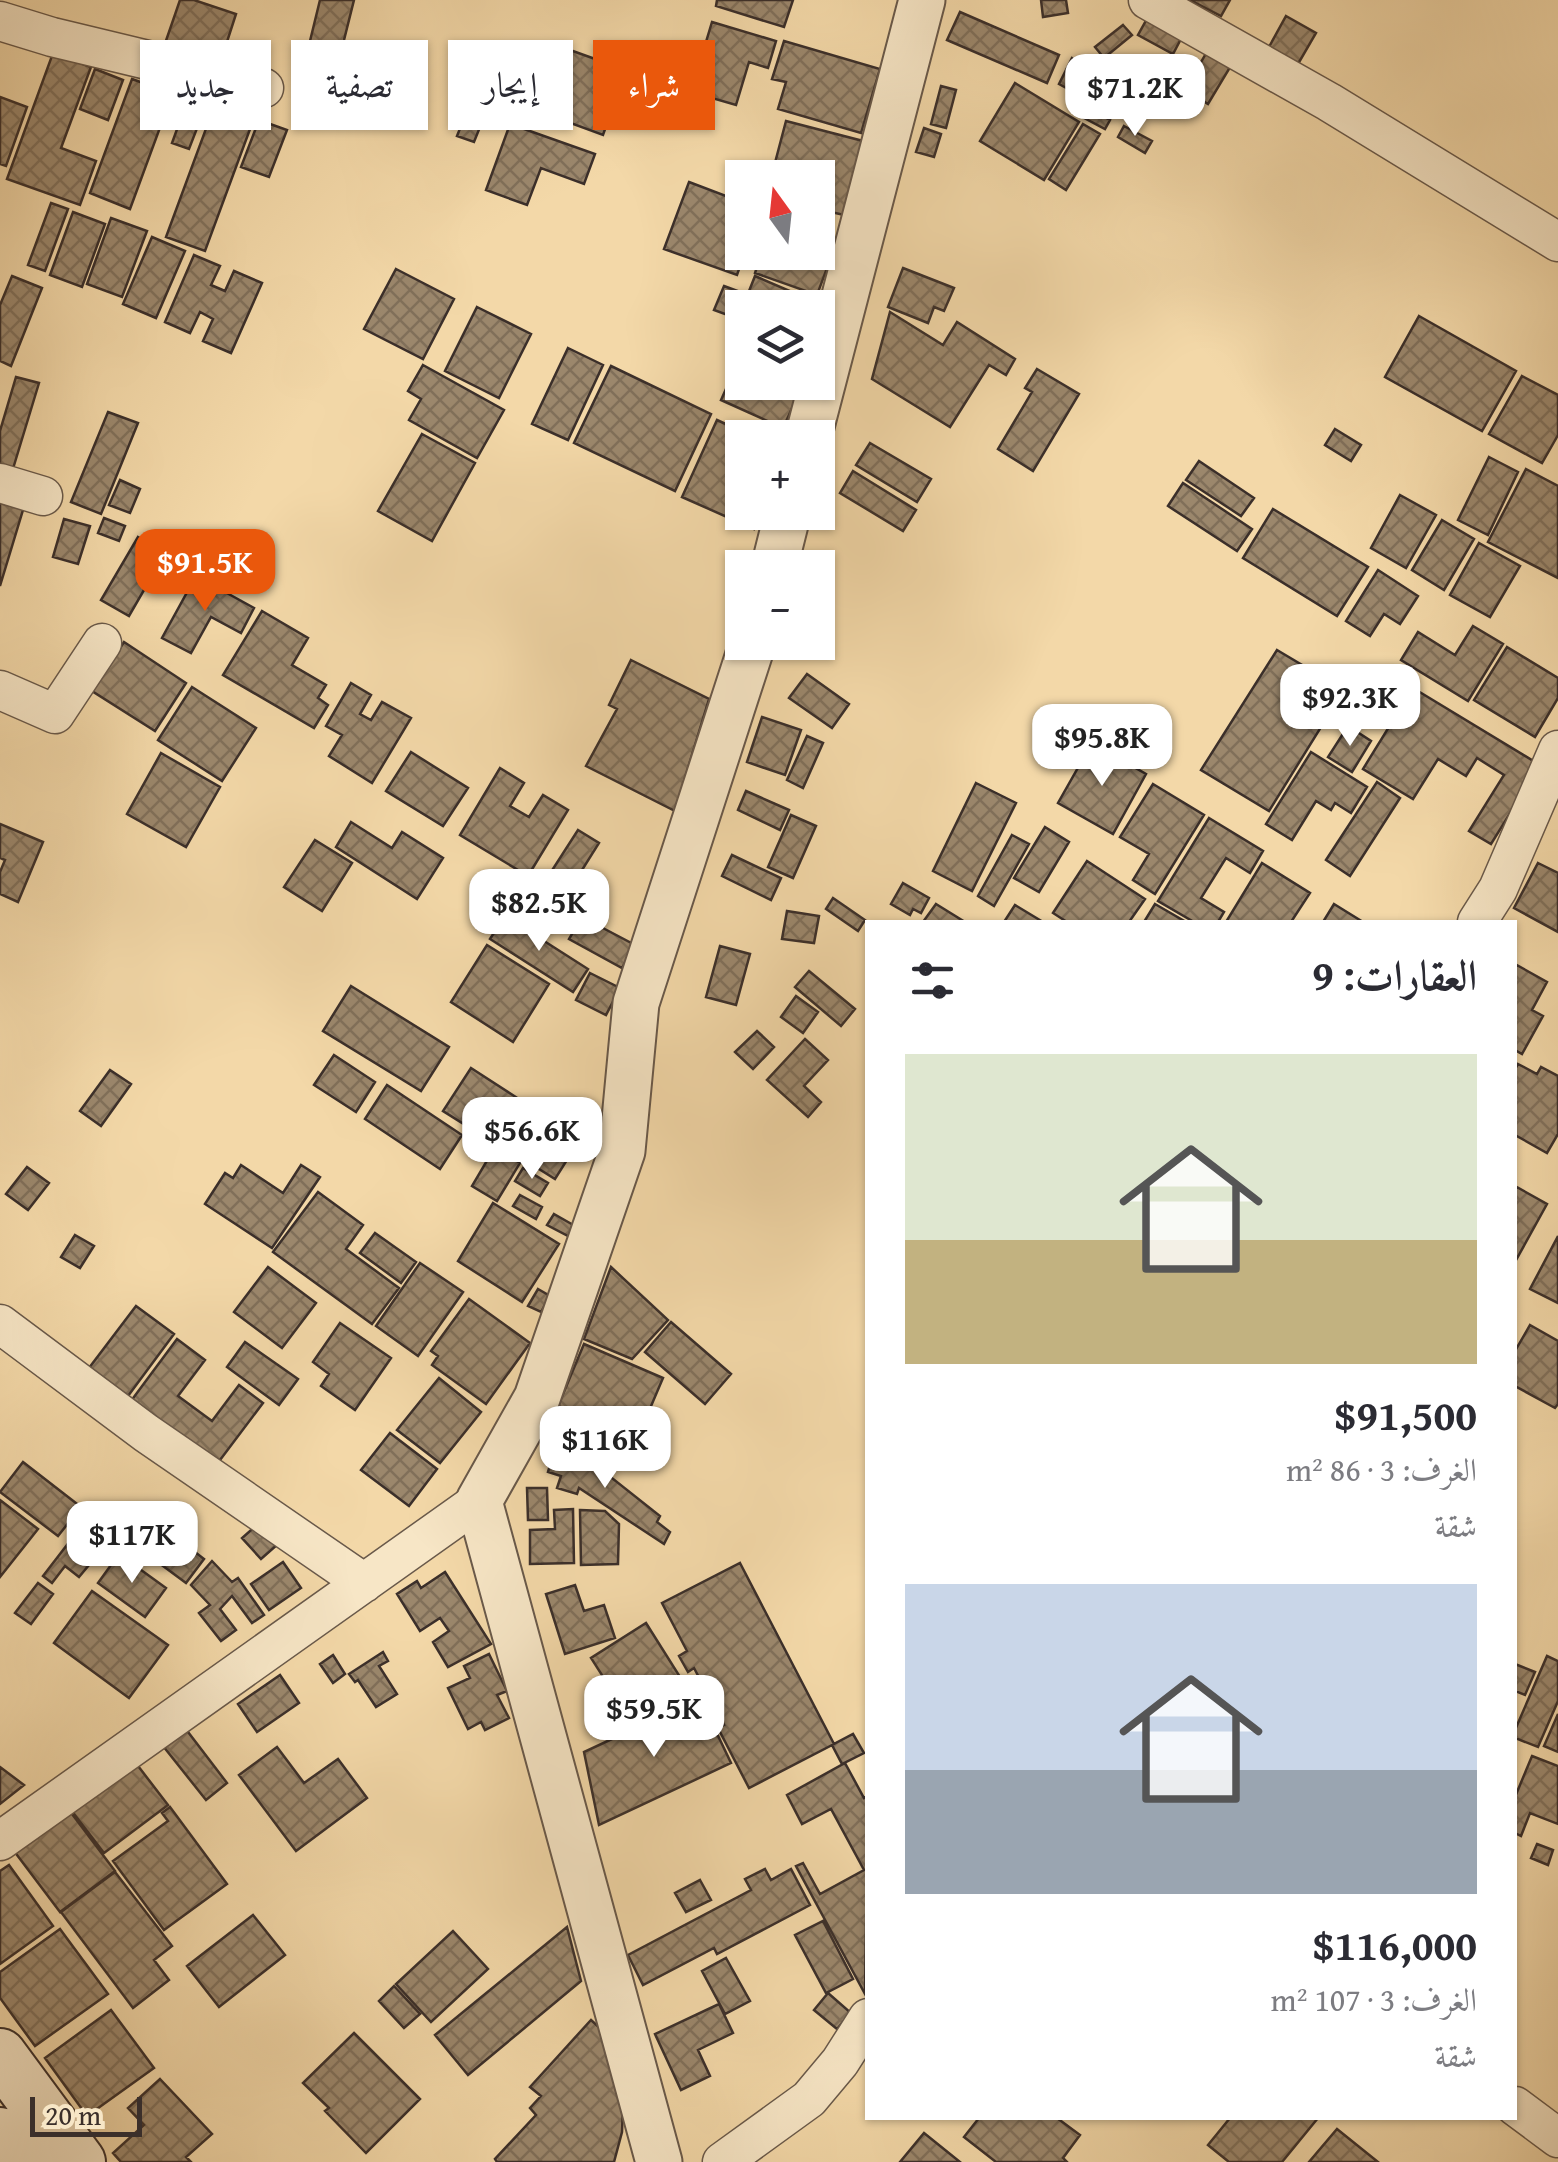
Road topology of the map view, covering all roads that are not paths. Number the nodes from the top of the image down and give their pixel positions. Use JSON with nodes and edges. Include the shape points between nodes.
{"nodes":[{"id":1,"x":922,"y":0,"type":"edge"},
{"id":2,"x":1148,"y":0,"type":"edge"},
{"id":3,"x":0,"y":20,"type":"edge"},
{"id":4,"x":140,"y":59,"type":"edge"},
{"id":5,"x":1558,"y":242,"type":"edge"},
{"id":6,"x":813,"y":420,"type":"edge"},
{"id":7,"x":0,"y":483,"type":"edge"},
{"id":8,"x":43,"y":496,"type":"dead end"},
{"id":9,"x":102,"y":643,"type":"dead end"},
{"id":10,"x":747,"y":660,"type":"edge"},
{"id":11,"x":0,"y":690,"type":"edge"},
{"id":12,"x":1558,"y":750,"type":"edge"},
{"id":13,"x":1478,"y":920,"type":"edge"},
{"id":14,"x":0,"y":1324,"type":"edge"},
{"id":15,"x":479,"y":1501,"type":"junction"},
{"id":16,"x":364,"y":1582,"type":"junction"},
{"id":17,"x":0,"y":1840,"type":"edge"},
{"id":18,"x":865,"y":2023,"type":"edge"},
{"id":19,"x":0,"y":2055,"type":"edge"},
{"id":20,"x":1517,"y":2107,"type":"edge"},
{"id":21,"x":0,"y":2134,"type":"edge"},
{"id":22,"x":1558,"y":2138,"type":"edge"},
{"id":23,"x":22,"y":2162,"type":"edge"},
{"id":24,"x":79,"y":2162,"type":"edge"},
{"id":25,"x":660,"y":2162,"type":"edge"},
{"id":26,"x":722,"y":2162,"type":"edge"}],
"edges":[{"from":1,"to":6,"type":"street"},
{"from":2,"to":5,"type":"street"},
{"from":3,"to":4,"type":"street"},
{"from":7,"to":8,"type":"street"},
{"from":9,"to":11,"type":"street","via":[[55,714]]},
{"from":10,"to":15,"type":"street","via":[[636,1003],[622,1151],[537,1398]]},
{"from":12,"to":13,"type":"street"},
{"from":14,"to":16,"type":"street"},
{"from":15,"to":16,"type":"street"},
{"from":15,"to":25,"type":"street"},
{"from":16,"to":17,"type":"street"},
{"from":18,"to":26,"type":"street","via":[[809,2099]]},
{"from":19,"to":24,"type":"main road"},
{"from":20,"to":22,"type":"street"},
{"from":21,"to":23,"type":"main road"}]}
